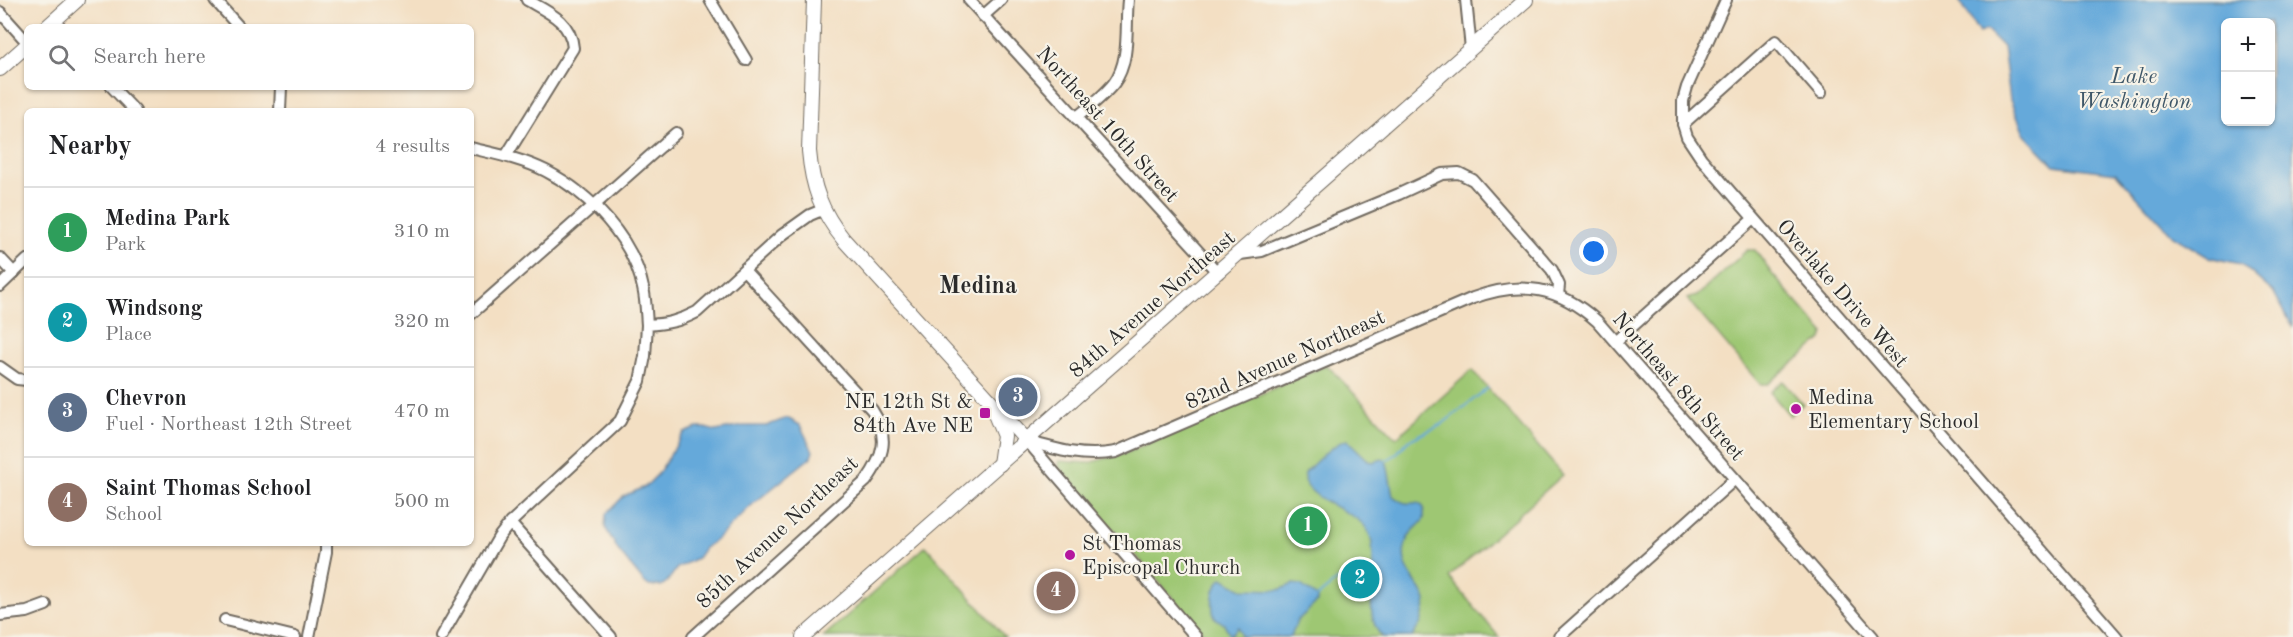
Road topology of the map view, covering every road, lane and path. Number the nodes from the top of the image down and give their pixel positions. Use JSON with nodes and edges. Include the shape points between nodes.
{"nodes":[{"id":1,"x":77,"y":0,"type":"edge"},
{"id":2,"x":215,"y":0,"type":"edge"},
{"id":3,"x":527,"y":0,"type":"edge"},
{"id":4,"x":710,"y":0,"type":"edge"},
{"id":5,"x":814,"y":0,"type":"edge"},
{"id":6,"x":969,"y":0,"type":"edge"},
{"id":7,"x":1001,"y":0,"type":"edge"},
{"id":8,"x":1128,"y":0,"type":"edge"},
{"id":9,"x":1466,"y":0,"type":"edge"},
{"id":10,"x":1526,"y":0,"type":"edge"},
{"id":11,"x":1726,"y":0,"type":"edge"},
{"id":12,"x":0,"y":12,"type":"edge"},
{"id":13,"x":983,"y":16,"type":"junction"},
{"id":14,"x":54,"y":24,"type":"edge"},
{"id":15,"x":236,"y":24,"type":"edge"},
{"id":16,"x":24,"y":40,"type":"edge"},
{"id":17,"x":24,"y":46,"type":"edge"},
{"id":18,"x":1471,"y":49,"type":"junction"},
{"id":19,"x":746,"y":60,"type":"dead end"},
{"id":20,"x":0,"y":69,"type":"edge"},
{"id":21,"x":115,"y":90,"type":"edge"},
{"id":22,"x":281,"y":90,"type":"edge"},
{"id":23,"x":1821,"y":93,"type":"dead end"},
{"id":24,"x":132,"y":108,"type":"edge"},
{"id":25,"x":280,"y":108,"type":"edge"},
{"id":26,"x":1076,"y":118,"type":"junction"},
{"id":27,"x":1683,"y":124,"type":"junction"},
{"id":28,"x":676,"y":133,"type":"dead end"},
{"id":29,"x":474,"y":149,"type":"edge"},
{"id":30,"x":506,"y":156,"type":"junction"},
{"id":31,"x":594,"y":205,"type":"junction"},
{"id":32,"x":822,"y":210,"type":"junction"},
{"id":33,"x":1752,"y":220,"type":"junction"},
{"id":34,"x":1240,"y":254,"type":"junction"},
{"id":35,"x":0,"y":258,"type":"edge"},
{"id":36,"x":24,"y":263,"type":"edge"},
{"id":37,"x":744,"y":270,"type":"junction"},
{"id":38,"x":14,"y":273,"type":"junction"},
{"id":39,"x":1218,"y":273,"type":"junction"},
{"id":40,"x":0,"y":286,"type":"edge"},
{"id":41,"x":1558,"y":295,"type":"junction"},
{"id":42,"x":474,"y":309,"type":"edge"},
{"id":43,"x":648,"y":325,"type":"junction"},
{"id":44,"x":1616,"y":341,"type":"junction"},
{"id":45,"x":0,"y":368,"type":"edge"},
{"id":46,"x":22,"y":380,"type":"edge"},
{"id":47,"x":990,"y":402,"type":"junction"},
{"id":48,"x":1027,"y":441,"type":"junction"},
{"id":49,"x":1065,"y":452,"type":"junction"},
{"id":50,"x":1000,"y":465,"type":"junction"},
{"id":51,"x":1055,"y":475,"type":"junction"},
{"id":52,"x":1735,"y":479,"type":"junction"},
{"id":53,"x":510,"y":524,"type":"junction"},
{"id":54,"x":326,"y":546,"type":"edge"},
{"id":55,"x":46,"y":605,"type":"dead end"},
{"id":56,"x":0,"y":615,"type":"edge"},
{"id":57,"x":225,"y":620,"type":"dead end"},
{"id":58,"x":295,"y":637,"type":"edge"},
{"id":59,"x":309,"y":637,"type":"edge"},
{"id":60,"x":441,"y":637,"type":"edge"},
{"id":61,"x":611,"y":637,"type":"edge"},
{"id":62,"x":693,"y":637,"type":"edge"},
{"id":63,"x":803,"y":637,"type":"edge"},
{"id":64,"x":1196,"y":637,"type":"edge"},
{"id":65,"x":1559,"y":637,"type":"edge"},
{"id":66,"x":1873,"y":637,"type":"edge"},
{"id":67,"x":2117,"y":637,"type":"edge"}],
"edges":[{"from":1,"to":14,"type":"main road"},
{"from":2,"to":15,"type":"street"},
{"from":3,"to":30,"type":"street","via":[[555,15],[570,31],[573,48]]},
{"from":4,"to":19,"type":"street"},
{"from":5,"to":32,"type":"main road","via":[[809,151]]},
{"from":6,"to":13,"type":"street","name":"Northeast 10th Street"},
{"from":7,"to":13,"type":"street"},
{"from":8,"to":26,"type":"street","via":[[1120,72],[1113,84]]},
{"from":9,"to":18,"type":"street"},
{"from":10,"to":18,"type":"main road","name":"84th Avenue Northeast"},
{"from":11,"to":27,"type":"street","name":"Overlake Drive West","via":[[1687,87]]},
{"from":12,"to":16,"type":"street"},
{"from":13,"to":26,"type":"street","name":"Northeast 10th Street"},
{"from":17,"to":20,"type":"main road"},
{"from":18,"to":34,"type":"main road","name":"84th Avenue Northeast"},
{"from":21,"to":24,"type":"street"},
{"from":22,"to":25,"type":"street"},
{"from":23,"to":27,"type":"street","via":[[1776,41]]},
{"from":26,"to":39,"type":"street","name":"Northeast 10th Street"},
{"from":27,"to":33,"type":"street","name":"Overlake Drive West","via":[[1701,158]]},
{"from":28,"to":31,"type":"street"},
{"from":29,"to":30,"type":"street"},
{"from":30,"to":31,"type":"street","via":[[545,171]]},
{"from":31,"to":42,"type":"street"},
{"from":31,"to":43,"type":"street","via":[[611,224],[636,266]]},
{"from":32,"to":37,"type":"street","via":[[782,235]]},
{"from":32,"to":47,"type":"main road","via":[[844,240]]},
{"from":33,"to":44,"type":"street"},
{"from":33,"to":67,"type":"street","name":"Overlake Drive West"},
{"from":34,"to":39,"type":"main road","name":"84th Avenue Northeast"},
{"from":34,"to":41,"type":"street","via":[[1262,251],[1454,172],[1473,180],[1552,270],[1559,285]]},
{"from":35,"to":38,"type":"street"},
{"from":36,"to":38,"type":"street"},
{"from":37,"to":43,"type":"street","via":[[697,312],[668,323]]},
{"from":37,"to":62,"type":"street","name":"85th Avenue Northeast","via":[[872,410],[883,433],[882,452],[866,481]]},
{"from":38,"to":40,"type":"street"},
{"from":39,"to":48,"type":"main road","name":"84th Avenue Northeast"},
{"from":41,"to":44,"type":"street","name":"Northeast 8th Street","via":[[1583,309]]},
{"from":41,"to":49,"type":"street","name":"82nd Avenue Northeast","via":[[1524,288],[1489,292],[1134,446],[1099,455]]},
{"from":43,"to":53,"type":"street","via":[[640,381],[620,421]]},
{"from":44,"to":52,"type":"street","name":"Northeast 8th Street"},
{"from":45,"to":46,"type":"street"},
{"from":47,"to":48,"type":"main road"},
{"from":47,"to":50,"type":"main road","via":[[1004,436]]},
{"from":48,"to":49,"type":"street","name":"82nd Avenue Northeast"},
{"from":48,"to":50,"type":"main road","name":"84th Avenue Northeast"},
{"from":48,"to":51,"type":"street"},
{"from":49,"to":51,"type":"street","via":[[1054,459]]},
{"from":50,"to":63,"type":"main road","name":"84th Avenue Northeast"},
{"from":51,"to":64,"type":"street"},
{"from":52,"to":65,"type":"street"},
{"from":52,"to":66,"type":"street","name":"Northeast 8th Street"},
{"from":53,"to":60,"type":"street"},
{"from":53,"to":61,"type":"street"},
{"from":54,"to":59,"type":"street"},
{"from":55,"to":56,"type":"street"},
{"from":57,"to":58,"type":"street"}]}
